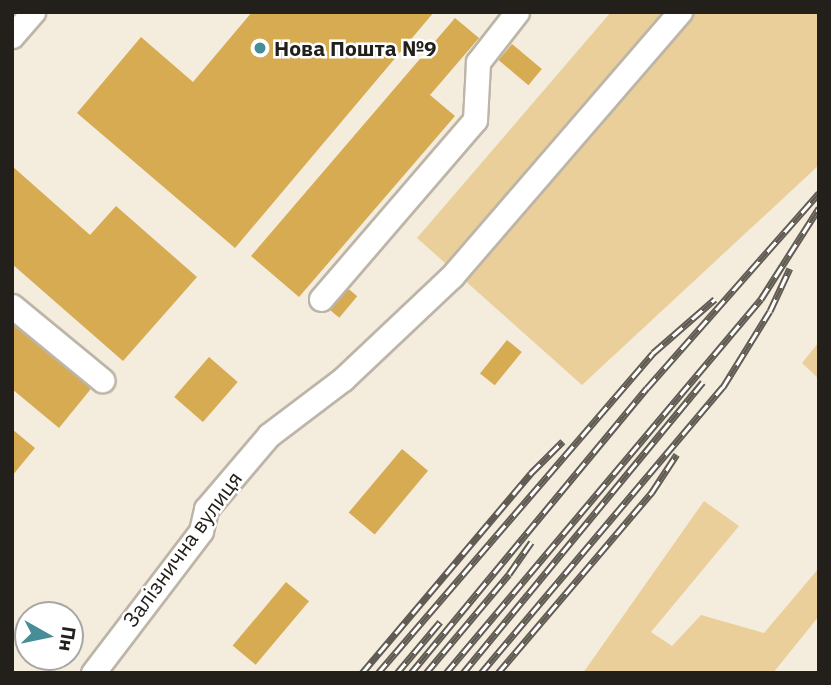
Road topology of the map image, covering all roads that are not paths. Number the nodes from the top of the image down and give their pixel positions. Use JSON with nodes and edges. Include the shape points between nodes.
{"nodes":[{"id":1,"x":33,"y":12,"type":"edge"},
{"id":2,"x":517,"y":12,"type":"edge"},
{"id":3,"x":680,"y":12,"type":"edge"},
{"id":4,"x":12,"y":36,"type":"edge"},
{"id":5,"x":321,"y":299,"type":"dead end"},
{"id":6,"x":12,"y":306,"type":"edge"},
{"id":7,"x":102,"y":380,"type":"dead end"},
{"id":8,"x":93,"y":673,"type":"edge"}],
"edges":[{"from":1,"to":4,"type":"street"},
{"from":2,"to":5,"type":"street","via":[[478,62],[475,120]]},
{"from":3,"to":8,"type":"street","name":"Залізнична вулиця","via":[[452,276],[343,379],[260,446],[206,509],[201,531]]},
{"from":6,"to":7,"type":"street"}]}
